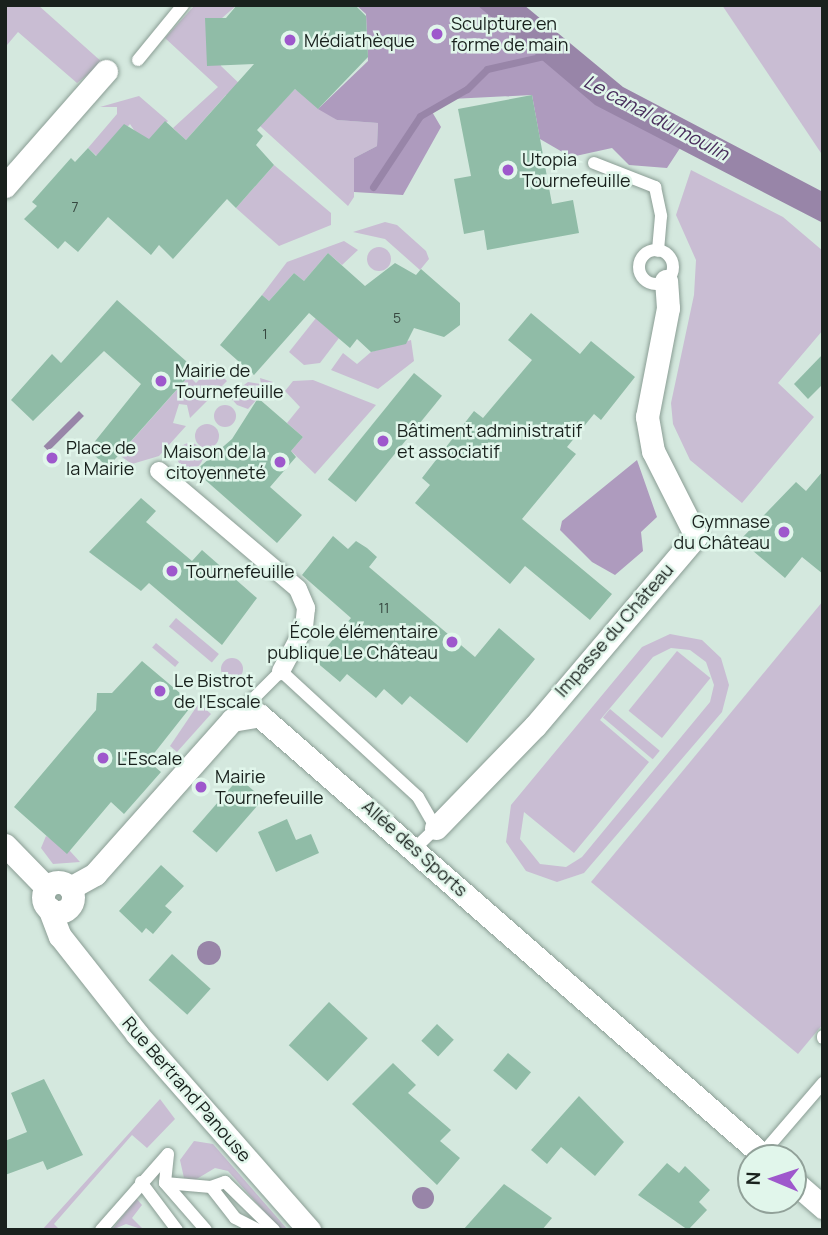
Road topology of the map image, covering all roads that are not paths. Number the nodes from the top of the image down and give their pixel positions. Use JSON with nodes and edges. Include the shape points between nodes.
{"nodes":[{"id":1,"x":183,"y":5,"type":"edge"},
{"id":2,"x":138,"y":60,"type":"dead end"},
{"id":3,"x":106,"y":71,"type":"dead end"},
{"id":4,"x":594,"y":163,"type":"dead end"},
{"id":5,"x":5,"y":186,"type":"edge"},
{"id":6,"x":658,"y":251,"type":"junction"},
{"id":7,"x":666,"y":281,"type":"junction"},
{"id":8,"x":159,"y":471,"type":"dead end"},
{"id":9,"x":281,"y":671,"type":"junction"},
{"id":10,"x":232,"y":720,"type":"junction"},
{"id":11,"x":436,"y":828,"type":"junction"},
{"id":12,"x":5,"y":845,"type":"edge"},
{"id":13,"x":415,"y":848,"type":"junction"},
{"id":14,"x":59,"y":898,"type":"junction"},
{"id":15,"x":823,"y":1083,"type":"edge"},
{"id":16,"x":750,"y":1144,"type":"edge"},
{"id":17,"x":774,"y":1144,"type":"edge"},
{"id":18,"x":141,"y":1182,"type":"junction"},
{"id":19,"x":165,"y":1183,"type":"junction"},
{"id":20,"x":211,"y":1187,"type":"junction"},
{"id":21,"x":807,"y":1193,"type":"edge"},
{"id":22,"x":823,"y":1207,"type":"edge"},
{"id":23,"x":238,"y":1226,"type":"edge"},
{"id":24,"x":101,"y":1230,"type":"edge"},
{"id":25,"x":177,"y":1230,"type":"edge"},
{"id":26,"x":206,"y":1230,"type":"edge"},
{"id":27,"x":259,"y":1230,"type":"edge"},
{"id":28,"x":274,"y":1230,"type":"edge"},
{"id":29,"x":309,"y":1230,"type":"edge"}],
"edges":[{"from":1,"to":2,"type":"lane"},
{"from":3,"to":5,"type":"street"},
{"from":4,"to":6,"type":"lane","via":[[655,187],[661,216]]},
{"from":6,"to":7,"type":"lane","via":[[672,260]]},
{"from":6,"to":7,"type":"lane","via":[[646,254],[640,271],[654,284]]},
{"from":7,"to":11,"type":"street","name":"Impasse du Château","via":[[668,308],[647,417],[653,451],[696,536],[536,726]]},
{"from":8,"to":9,"type":"street","via":[[298,589],[306,608],[304,628]]},
{"from":9,"to":10,"type":"lane"},
{"from":9,"to":11,"type":"lane","via":[[418,797]]},
{"from":10,"to":13,"type":"street","name":"Allée des Sports","via":[[244,713],[274,722]]},
{"from":10,"to":14,"type":"street","via":[[95,874]]},
{"from":11,"to":13,"type":"lane"},
{"from":12,"to":14,"type":"street"},
{"from":13,"to":16,"type":"street","name":"Allée des Sports"},
{"from":14,"to":29,"type":"street","name":"Rue Bertrand Panouse","via":[[70,943],[137,1034]]},
{"from":15,"to":17,"type":"lane"},
{"from":18,"to":19,"type":"lane","via":[[168,1154]]},
{"from":18,"to":24,"type":"lane"},
{"from":18,"to":25,"type":"lane"},
{"from":19,"to":20,"type":"lane","via":[[188,1190]]},
{"from":19,"to":26,"type":"lane"},
{"from":20,"to":23,"type":"lane"},
{"from":20,"to":28,"type":"lane","via":[[225,1182]]},
{"from":21,"to":22,"type":"street"},
{"from":23,"to":27,"type":"lane"}]}
